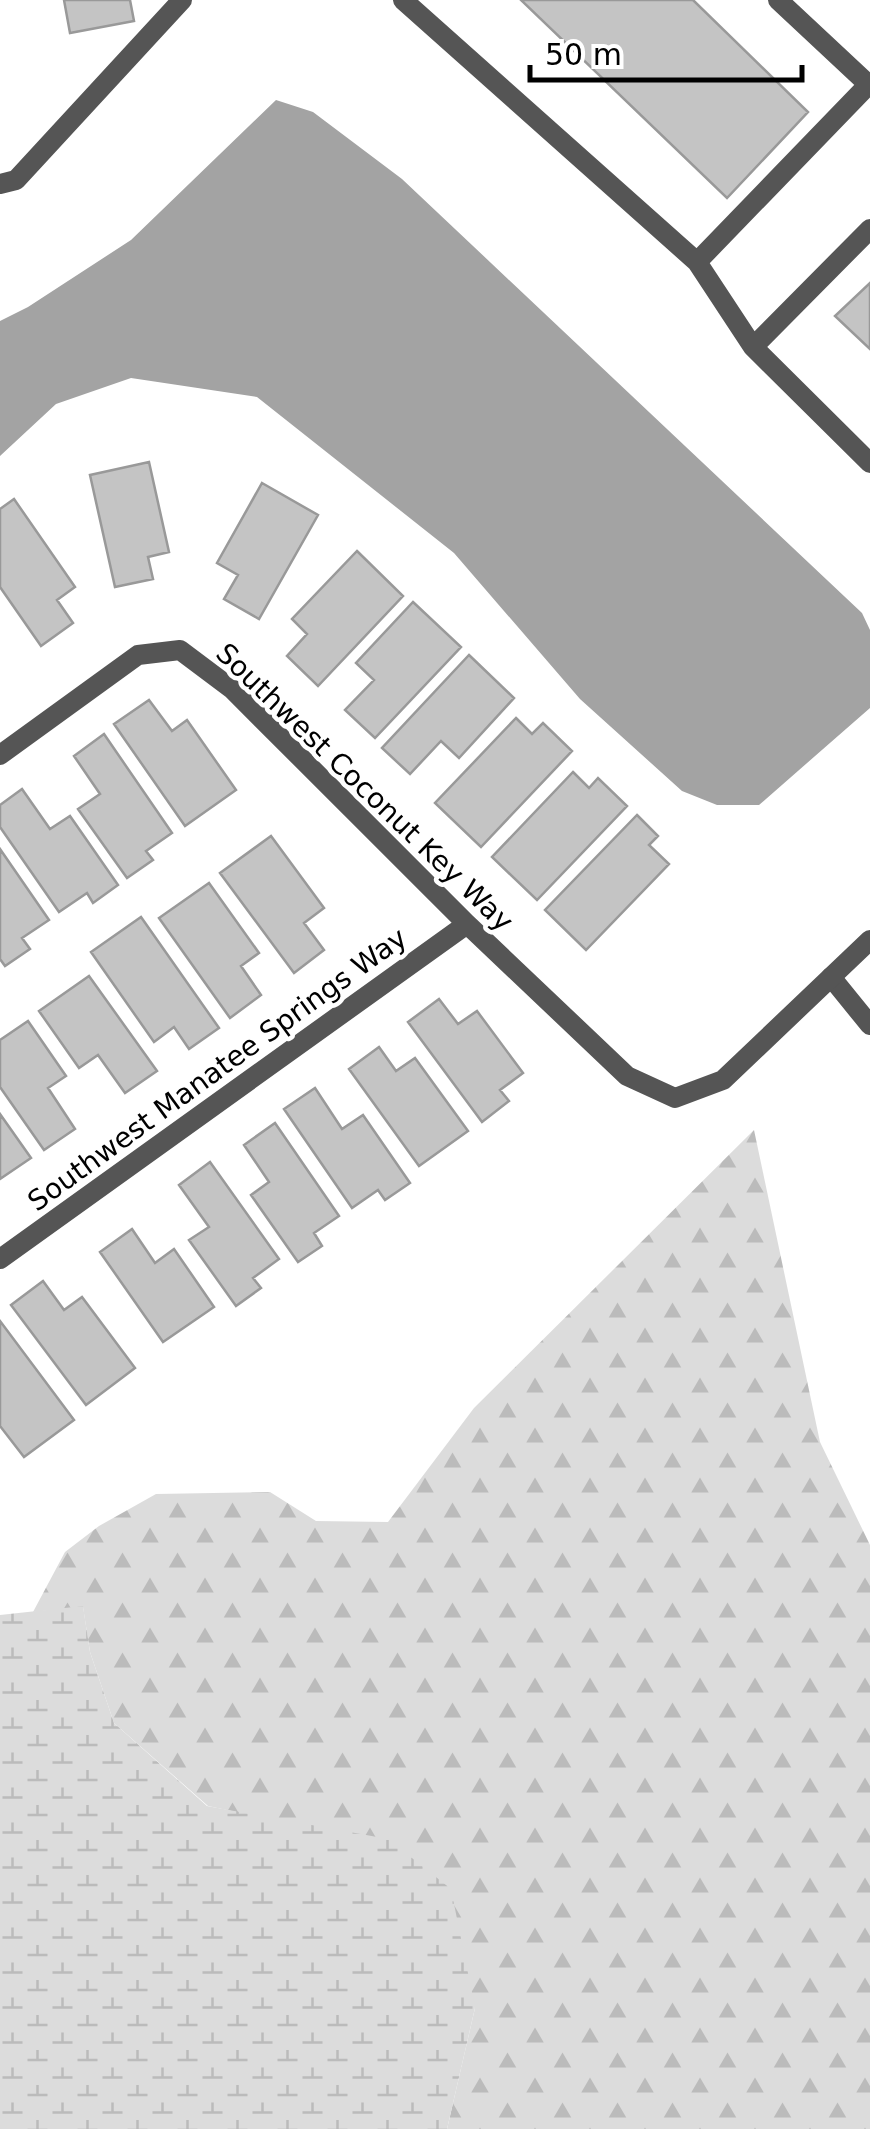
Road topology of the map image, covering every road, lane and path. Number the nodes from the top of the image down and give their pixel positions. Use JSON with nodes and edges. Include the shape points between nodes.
{"nodes":[{"id":1,"x":182,"y":0,"type":"edge"},
{"id":2,"x":403,"y":0,"type":"edge"},
{"id":3,"x":778,"y":0,"type":"edge"},
{"id":4,"x":869,"y":85,"type":"edge"},
{"id":5,"x":0,"y":184,"type":"edge"},
{"id":6,"x":870,"y":229,"type":"edge"},
{"id":7,"x":697,"y":262,"type":"junction"},
{"id":8,"x":753,"y":347,"type":"junction"},
{"id":9,"x":870,"y":463,"type":"edge"},
{"id":10,"x":0,"y":755,"type":"edge"},
{"id":11,"x":466,"y":924,"type":"junction"},
{"id":12,"x":870,"y":940,"type":"edge"},
{"id":13,"x":831,"y":977,"type":"junction"},
{"id":14,"x":870,"y":1025,"type":"edge"},
{"id":15,"x":0,"y":1259,"type":"edge"}],
"edges":[{"from":1,"to":5,"type":"street","via":[[16,180]]},
{"from":2,"to":7,"type":"street"},
{"from":3,"to":4,"type":"street"},
{"from":4,"to":7,"type":"street"},
{"from":6,"to":8,"type":"street"},
{"from":7,"to":8,"type":"street"},
{"from":8,"to":9,"type":"street"},
{"from":10,"to":11,"type":"street","name":"Southwest Coconut Key Way","via":[[138,655],[180,650],[232,689]]},
{"from":11,"to":13,"type":"street","name":"Southwest Coconut Key Way","via":[[627,1076],[675,1098],[724,1080]]},
{"from":11,"to":15,"type":"street","name":"Southwest Manatee Springs Way"},
{"from":12,"to":13,"type":"street"},
{"from":13,"to":14,"type":"street"}]}
